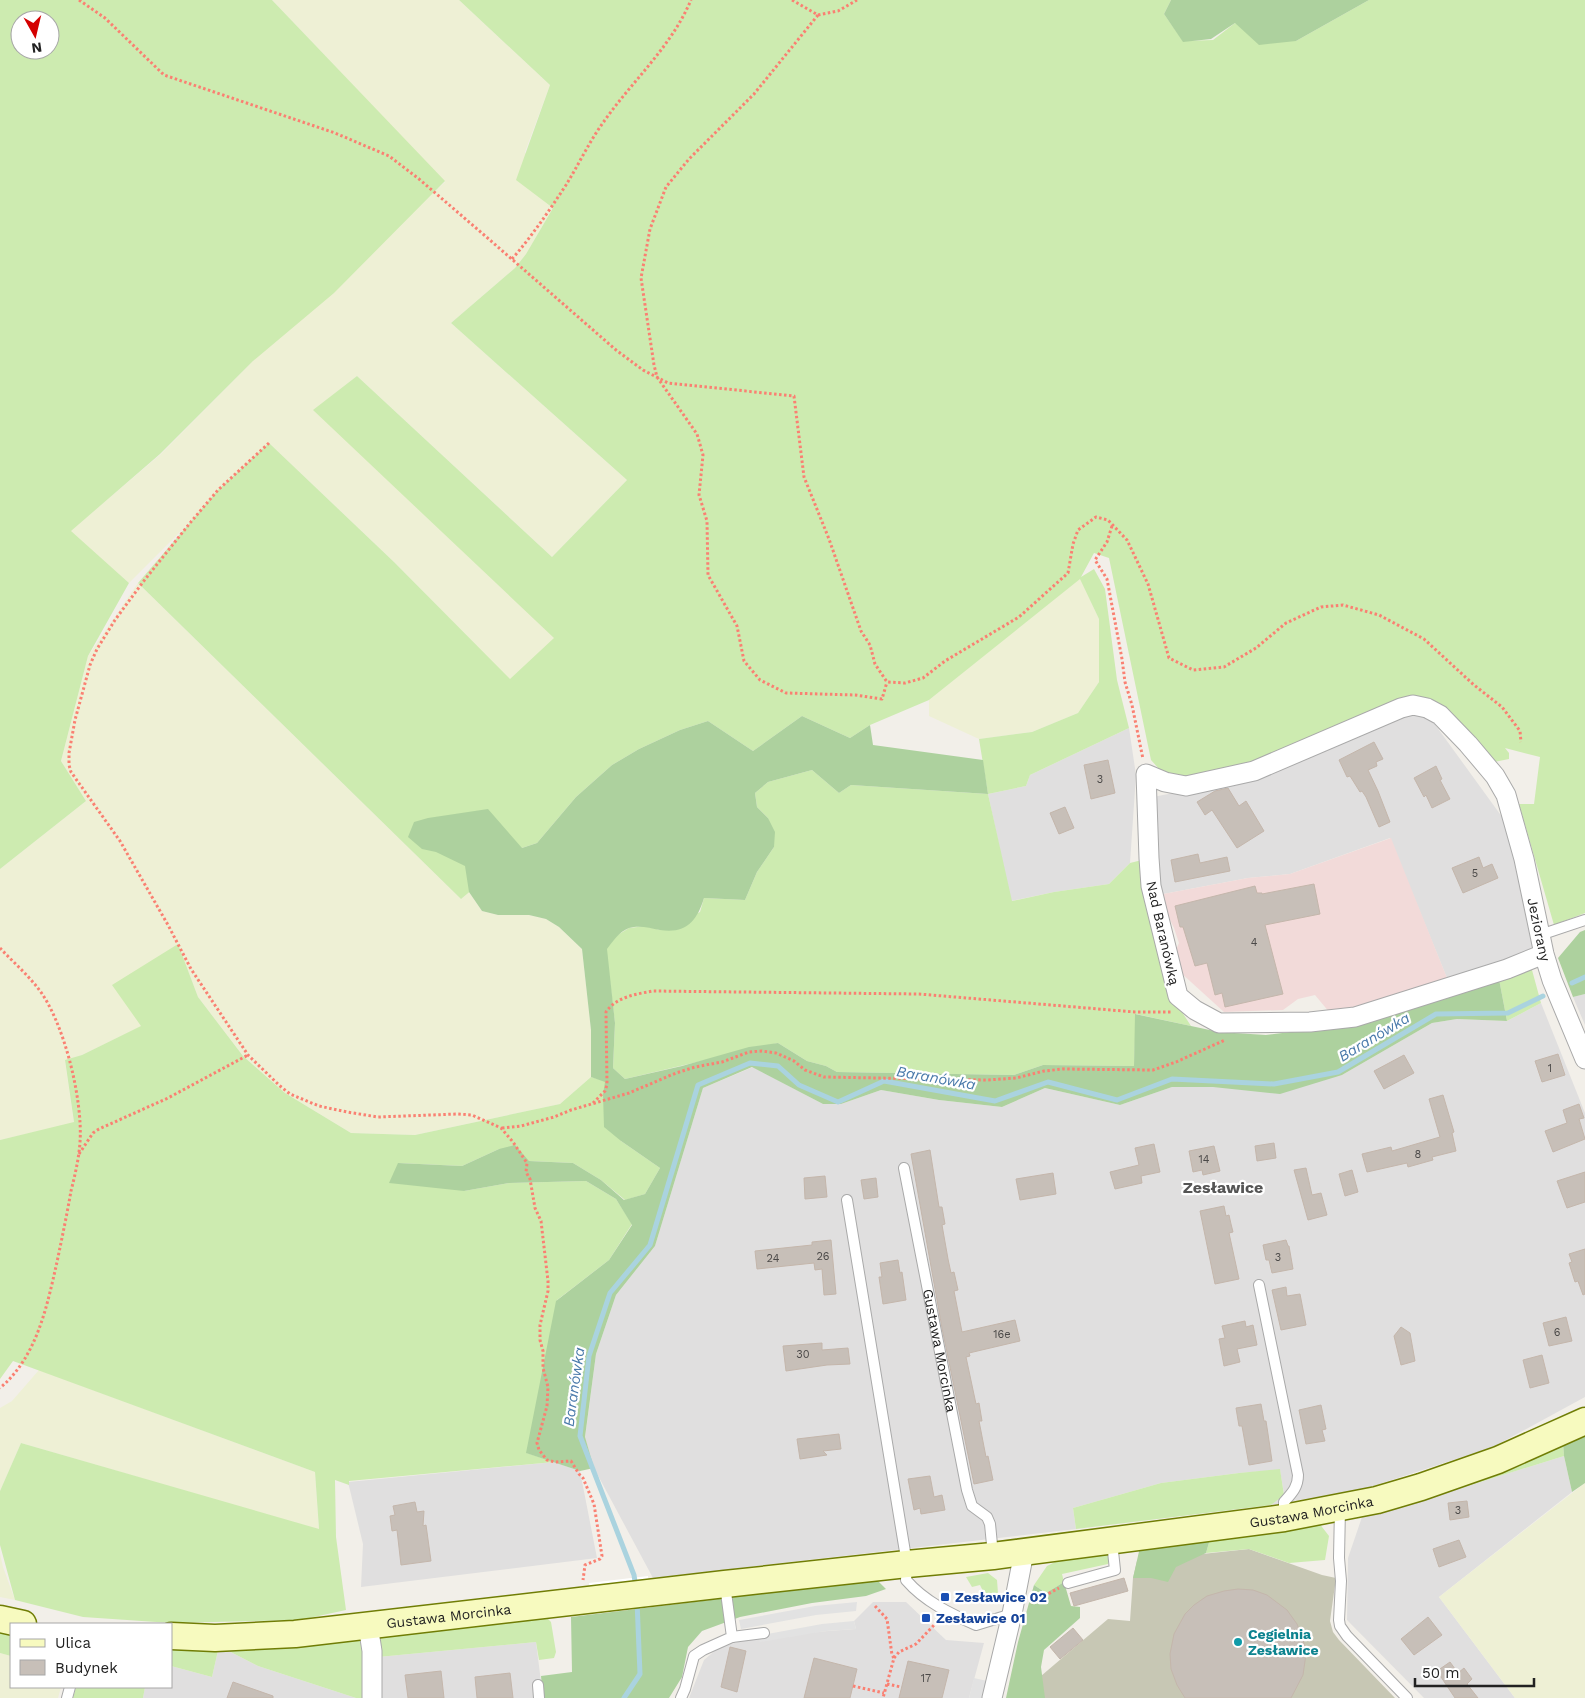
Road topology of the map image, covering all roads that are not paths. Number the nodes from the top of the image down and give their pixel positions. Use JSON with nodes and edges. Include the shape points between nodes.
{"nodes":[{"id":1,"x":1146,"y":774,"type":"joint"},
{"id":2,"x":1585,"y":920,"type":"edge"},
{"id":3,"x":1540,"y":935,"type":"junction"},
{"id":4,"x":1544,"y":954,"type":"junction"},
{"id":5,"x":1585,"y":1059,"type":"edge"},
{"id":6,"x":904,"y":1168,"type":"dead end"},
{"id":7,"x":847,"y":1200,"type":"dead end"},
{"id":8,"x":1259,"y":1285,"type":"dead end"},
{"id":9,"x":1585,"y":1421,"type":"edge"},
{"id":10,"x":1340,"y":1508,"type":"junction"},
{"id":11,"x":1284,"y":1518,"type":"junction"},
{"id":12,"x":1112,"y":1541,"type":"junction"},
{"id":13,"x":1024,"y":1552,"type":"junction"},
{"id":14,"x":994,"y":1556,"type":"junction"},
{"id":15,"x":906,"y":1564,"type":"junction"},
{"id":16,"x":725,"y":1584,"type":"junction"},
{"id":17,"x":1068,"y":1584,"type":"road end"},
{"id":18,"x":1018,"y":1610,"type":"junction"},
{"id":19,"x":0,"y":1619,"type":"edge"},
{"id":20,"x":18,"y":1623,"type":"edge"},
{"id":21,"x":368,"y":1626,"type":"junction"},
{"id":22,"x":764,"y":1633,"type":"dead end"},
{"id":23,"x":172,"y":1636,"type":"edge"},
{"id":24,"x":732,"y":1637,"type":"junction"},
{"id":25,"x":538,"y":1685,"type":"dead end"},
{"id":26,"x":372,"y":1698,"type":"edge"},
{"id":27,"x":538,"y":1698,"type":"edge"},
{"id":28,"x":681,"y":1698,"type":"edge"},
{"id":29,"x":992,"y":1698,"type":"edge"},
{"id":30,"x":1407,"y":1698,"type":"edge"}],
"edges":[{"from":1,"to":3,"type":"street","name":"Jeziorany","via":[[1186,786],[1254,771],[1401,708],[1413,705],[1427,708],[1440,715],[1474,750],[1506,795]]},
{"from":1,"to":4,"type":"street","name":"Nad Baranówką","via":[[1151,886],[1178,996],[1194,1010],[1219,1024],[1310,1022],[1355,1016],[1507,969]]},
{"from":2,"to":3,"type":"lane"},
{"from":3,"to":4,"type":"street","name":"Jeziorany"},
{"from":4,"to":5,"type":"street","name":"Jeziorany"},
{"from":6,"to":14,"type":"lane","name":"Gustawa Morcinka","via":[[967,1490],[972,1506],[987,1517],[990,1524]]},
{"from":7,"to":15,"type":"lane"},
{"from":8,"to":11,"type":"lane","via":[[1298,1475],[1294,1491],[1284,1502]]},
{"from":9,"to":10,"type":"street","name":"Gustawa Morcinka","via":[[1463,1474]]},
{"from":10,"to":11,"type":"street","name":"Gustawa Morcinka"},
{"from":10,"to":30,"type":"lane","via":[[1340,1626]]},
{"from":11,"to":12,"type":"street","name":"Gustawa Morcinka"},
{"from":12,"to":13,"type":"street","name":"Gustawa Morcinka"},
{"from":12,"to":17,"type":"lane","via":[[1115,1570]]},
{"from":13,"to":14,"type":"street","name":"Gustawa Morcinka"},
{"from":13,"to":18,"type":"street"},
{"from":14,"to":15,"type":"street","name":"Gustawa Morcinka"},
{"from":15,"to":16,"type":"street","name":"Gustawa Morcinka"},
{"from":15,"to":18,"type":"lane","via":[[906,1580],[913,1588],[946,1612],[976,1625]]},
{"from":16,"to":21,"type":"street","name":"Gustawa Morcinka","via":[[649,1592],[587,1589]]},
{"from":16,"to":24,"type":"lane"},
{"from":18,"to":29,"type":"street"},
{"from":19,"to":20,"type":"street"},
{"from":21,"to":23,"type":"street","name":"Gustawa Morcinka","via":[[295,1634],[215,1638]]},
{"from":21,"to":26,"type":"street","via":[[372,1651]]},
{"from":22,"to":24,"type":"lane"},
{"from":24,"to":28,"type":"lane","via":[[694,1656]]},
{"from":25,"to":27,"type":"lane"}]}
